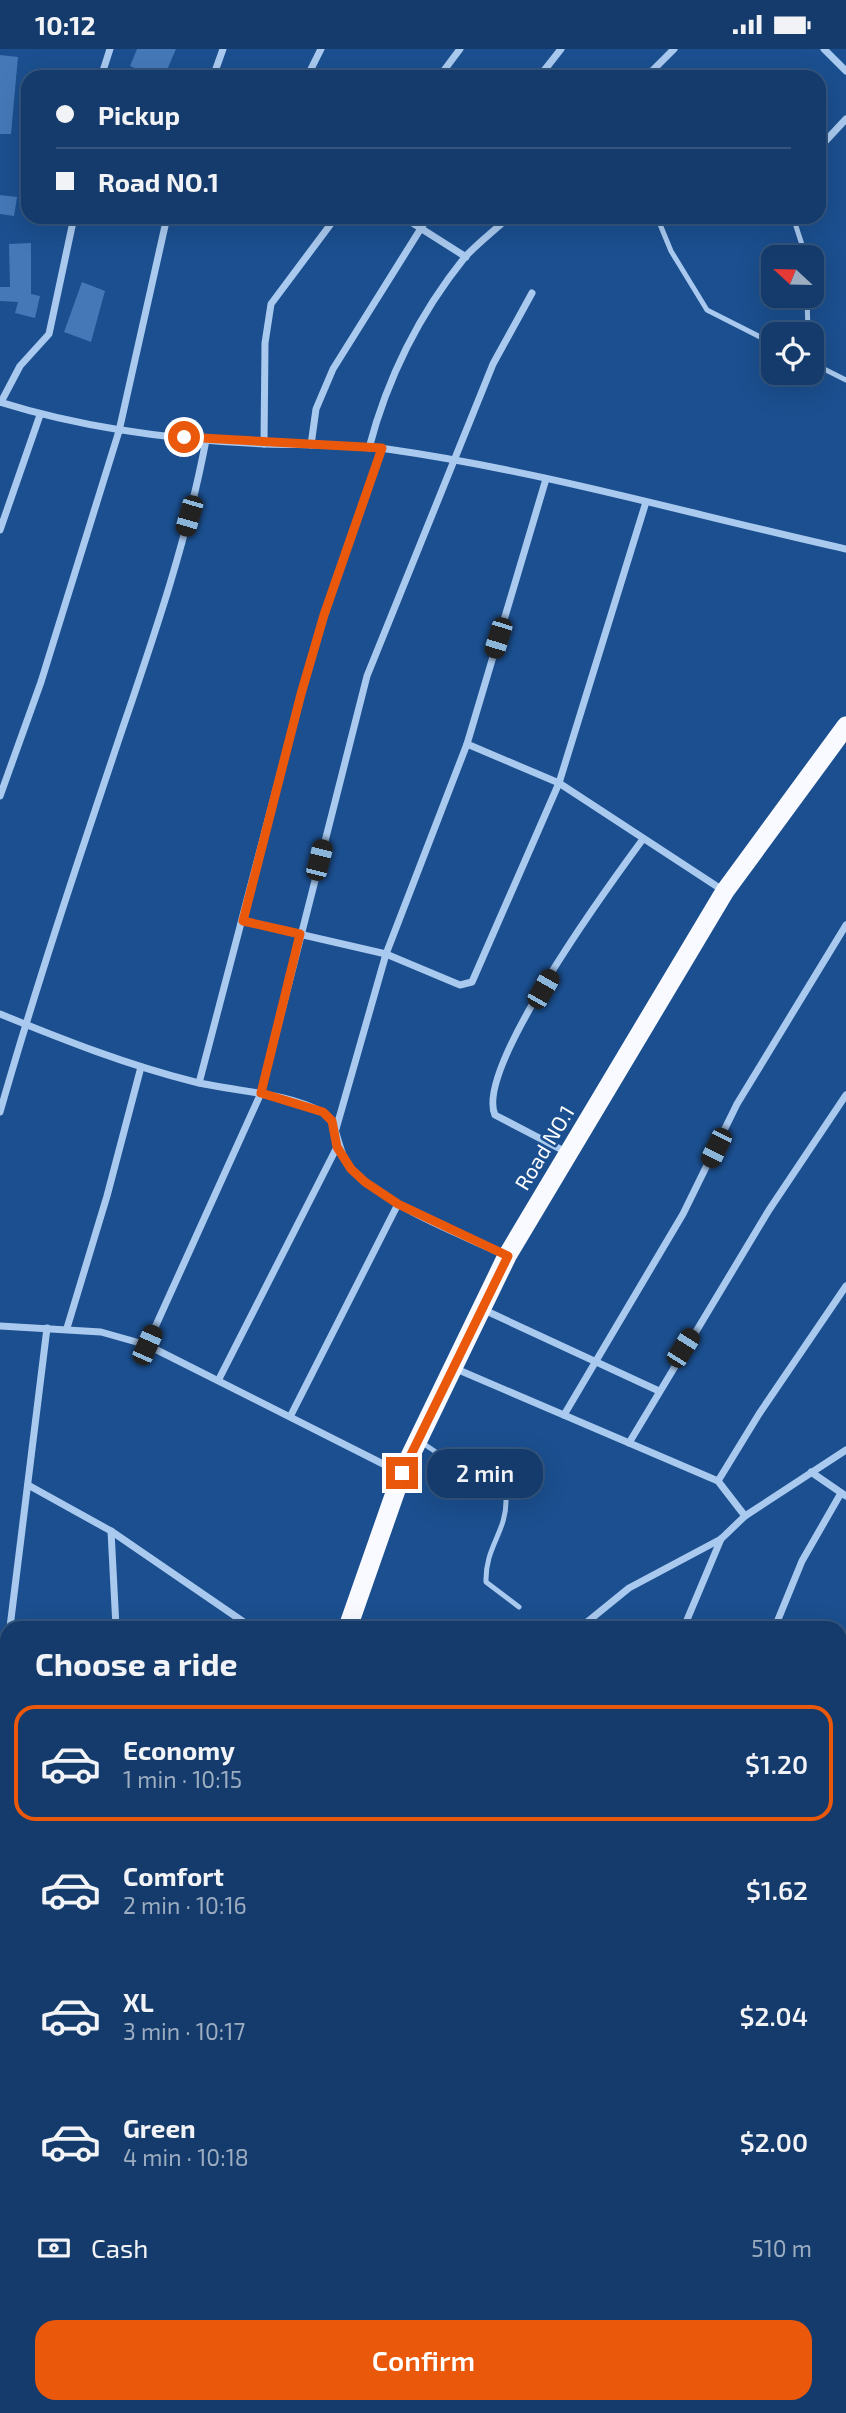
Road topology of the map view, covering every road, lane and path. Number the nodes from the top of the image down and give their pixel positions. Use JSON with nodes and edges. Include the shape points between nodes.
{"nodes":[{"id":1,"x":110,"y":49,"type":"edge"},
{"id":2,"x":223,"y":49,"type":"edge"},
{"id":3,"x":321,"y":49,"type":"edge"},
{"id":4,"x":460,"y":49,"type":"edge"},
{"id":5,"x":561,"y":49,"type":"edge"},
{"id":6,"x":674,"y":49,"type":"edge"},
{"id":7,"x":824,"y":49,"type":"edge"},
{"id":8,"x":103,"y":70,"type":"edge"},
{"id":9,"x":216,"y":70,"type":"edge"},
{"id":10,"x":310,"y":70,"type":"edge"},
{"id":11,"x":444,"y":70,"type":"edge"},
{"id":12,"x":544,"y":70,"type":"edge"},
{"id":13,"x":653,"y":70,"type":"edge"},
{"id":14,"x":846,"y":71,"type":"edge"},
{"id":15,"x":846,"y":119,"type":"edge"},
{"id":16,"x":826,"y":140,"type":"edge"},
{"id":17,"x":73,"y":224,"type":"edge"},
{"id":18,"x":165,"y":224,"type":"edge"},
{"id":19,"x":331,"y":224,"type":"edge"},
{"id":20,"x":412,"y":224,"type":"edge"},
{"id":21,"x":423,"y":224,"type":"edge"},
{"id":22,"x":501,"y":224,"type":"edge"},
{"id":23,"x":660,"y":224,"type":"edge"},
{"id":24,"x":795,"y":224,"type":"edge"},
{"id":25,"x":419,"y":229,"type":"junction"},
{"id":26,"x":802,"y":245,"type":"edge"},
{"id":27,"x":466,"y":257,"type":"junction"},
{"id":28,"x":531,"y":293,"type":"dead end"},
{"id":29,"x":761,"y":337,"type":"edge"},
{"id":30,"x":824,"y":369,"type":"edge"},
{"id":31,"x":846,"y":380,"type":"edge"},
{"id":32,"x":0,"y":402,"type":"edge"},
{"id":33,"x":40,"y":415,"type":"junction"},
{"id":34,"x":119,"y":431,"type":"junction"},
{"id":35,"x":206,"y":440,"type":"junction"},
{"id":36,"x":264,"y":444,"type":"junction"},
{"id":37,"x":311,"y":445,"type":"junction"},
{"id":38,"x":369,"y":448,"type":"junction"},
{"id":39,"x":382,"y":448,"type":"junction"},
{"id":40,"x":456,"y":459,"type":"junction"},
{"id":41,"x":546,"y":479,"type":"junction"},
{"id":42,"x":646,"y":502,"type":"junction"},
{"id":43,"x":0,"y":530,"type":"edge"},
{"id":44,"x":846,"y":549,"type":"edge"},
{"id":45,"x":846,"y":726,"type":"edge"},
{"id":46,"x":467,"y":744,"type":"junction"},
{"id":47,"x":559,"y":783,"type":"junction"},
{"id":48,"x":0,"y":796,"type":"edge"},
{"id":49,"x":643,"y":839,"type":"junction"},
{"id":50,"x":725,"y":891,"type":"junction"},
{"id":51,"x":243,"y":921,"type":"junction"},
{"id":52,"x":846,"y":925,"type":"edge"},
{"id":53,"x":300,"y":934,"type":"junction"},
{"id":54,"x":386,"y":954,"type":"junction"},
{"id":55,"x":0,"y":1014,"type":"edge"},
{"id":56,"x":25,"y":1024,"type":"junction"},
{"id":57,"x":141,"y":1067,"type":"junction"},
{"id":58,"x":199,"y":1083,"type":"junction"},
{"id":59,"x":261,"y":1093,"type":"junction"},
{"id":60,"x":846,"y":1095,"type":"edge"},
{"id":61,"x":0,"y":1112,"type":"edge"},
{"id":62,"x":336,"y":1129,"type":"junction"},
{"id":63,"x":337,"y":1147,"type":"junction"},
{"id":64,"x":568,"y":1153,"type":"junction"},
{"id":65,"x":398,"y":1204,"type":"junction"},
{"id":66,"x":508,"y":1256,"type":"junction"},
{"id":67,"x":846,"y":1286,"type":"edge"},
{"id":68,"x":481,"y":1308,"type":"junction"},
{"id":69,"x":0,"y":1326,"type":"edge"},
{"id":70,"x":47,"y":1328,"type":"junction"},
{"id":71,"x":67,"y":1328,"type":"junction"},
{"id":72,"x":147,"y":1345,"type":"junction"},
{"id":73,"x":596,"y":1361,"type":"junction"},
{"id":74,"x":452,"y":1367,"type":"junction"},
{"id":75,"x":219,"y":1379,"type":"junction"},
{"id":76,"x":659,"y":1391,"type":"junction"},
{"id":77,"x":291,"y":1415,"type":"junction"},
{"id":78,"x":564,"y":1415,"type":"junction"},
{"id":79,"x":418,"y":1440,"type":"junction"},
{"id":80,"x":629,"y":1443,"type":"junction"},
{"id":81,"x":846,"y":1450,"type":"edge"},
{"id":82,"x":811,"y":1472,"type":"junction"},
{"id":83,"x":402,"y":1473,"type":"junction"},
{"id":84,"x":718,"y":1481,"type":"junction"},
{"id":85,"x":28,"y":1485,"type":"junction"},
{"id":86,"x":844,"y":1495,"type":"edge"},
{"id":87,"x":745,"y":1516,"type":"junction"},
{"id":88,"x":111,"y":1531,"type":"junction"},
{"id":89,"x":721,"y":1539,"type":"junction"},
{"id":90,"x":519,"y":1607,"type":"dead end"},
{"id":91,"x":11,"y":1621,"type":"edge"},
{"id":92,"x":116,"y":1621,"type":"edge"},
{"id":93,"x":242,"y":1621,"type":"edge"},
{"id":94,"x":350,"y":1621,"type":"edge"},
{"id":95,"x":588,"y":1621,"type":"edge"},
{"id":96,"x":687,"y":1621,"type":"edge"},
{"id":97,"x":777,"y":1621,"type":"edge"}],
"edges":[{"from":1,"to":8,"type":"street"},
{"from":2,"to":9,"type":"street"},
{"from":3,"to":10,"type":"street"},
{"from":4,"to":11,"type":"street"},
{"from":5,"to":12,"type":"street"},
{"from":6,"to":13,"type":"street"},
{"from":7,"to":14,"type":"street"},
{"from":15,"to":16,"type":"street"},
{"from":17,"to":32,"type":"street","via":[[49,334],[20,366]]},
{"from":18,"to":34,"type":"street"},
{"from":19,"to":36,"type":"street","via":[[271,304],[265,343]]},
{"from":20,"to":25,"type":"street"},
{"from":21,"to":25,"type":"street"},
{"from":22,"to":27,"type":"street"},
{"from":23,"to":29,"type":"lane","via":[[707,310]]},
{"from":24,"to":26,"type":"lane"},
{"from":25,"to":27,"type":"street"},
{"from":25,"to":37,"type":"street","via":[[323,388]]},
{"from":27,"to":38,"type":"street","via":[[406,347],[380,405]]},
{"from":28,"to":40,"type":"street","via":[[493,364]]},
{"from":30,"to":31,"type":"lane"},
{"from":32,"to":33,"type":"street"},
{"from":33,"to":34,"type":"street"},
{"from":33,"to":43,"type":"street"},
{"from":34,"to":35,"type":"street"},
{"from":34,"to":48,"type":"street","via":[[41,682]]},
{"from":35,"to":36,"type":"street"},
{"from":35,"to":56,"type":"street","via":[[161,616]]},
{"from":36,"to":37,"type":"street"},
{"from":37,"to":38,"type":"street"},
{"from":38,"to":39,"type":"street"},
{"from":39,"to":40,"type":"street"},
{"from":39,"to":51,"type":"street","via":[[305,681]]},
{"from":40,"to":41,"type":"street"},
{"from":40,"to":53,"type":"street","via":[[368,676]]},
{"from":41,"to":42,"type":"street"},
{"from":41,"to":46,"type":"street"},
{"from":42,"to":44,"type":"street"},
{"from":42,"to":47,"type":"street"},
{"from":45,"to":50,"type":"highway","name":"Road NO.1"},
{"from":46,"to":47,"type":"street"},
{"from":46,"to":54,"type":"street"},
{"from":47,"to":49,"type":"street"},
{"from":47,"to":54,"type":"street","via":[[472,982],[460,985]]},
{"from":49,"to":50,"type":"street"},
{"from":49,"to":64,"type":"street","via":[[580,924],[518,1032],[492,1096],[495,1115]]},
{"from":50,"to":64,"type":"highway","name":"Road NO.1"},
{"from":51,"to":53,"type":"street"},
{"from":51,"to":58,"type":"street"},
{"from":52,"to":73,"type":"street","via":[[737,1104],[683,1214]]},
{"from":53,"to":54,"type":"street"},
{"from":53,"to":59,"type":"street"},
{"from":54,"to":62,"type":"street"},
{"from":55,"to":56,"type":"street"},
{"from":56,"to":57,"type":"street"},
{"from":56,"to":61,"type":"street"},
{"from":57,"to":58,"type":"street"},
{"from":57,"to":71,"type":"street"},
{"from":58,"to":59,"type":"street"},
{"from":59,"to":62,"type":"street","via":[[323,1112]]},
{"from":59,"to":72,"type":"street"},
{"from":60,"to":76,"type":"street","via":[[769,1210]]},
{"from":62,"to":63,"type":"street"},
{"from":63,"to":65,"type":"street","via":[[351,1169]]},
{"from":63,"to":75,"type":"street"},
{"from":64,"to":66,"type":"highway","name":"Road NO.1"},
{"from":65,"to":66,"type":"street"},
{"from":65,"to":77,"type":"street"},
{"from":66,"to":68,"type":"highway","name":"Road NO.1"},
{"from":67,"to":84,"type":"street"},
{"from":68,"to":73,"type":"street"},
{"from":68,"to":74,"type":"highway","name":"Road NO.1"},
{"from":69,"to":70,"type":"street"},
{"from":70,"to":71,"type":"street"},
{"from":70,"to":85,"type":"street"},
{"from":71,"to":72,"type":"street"},
{"from":72,"to":75,"type":"street"},
{"from":73,"to":76,"type":"street"},
{"from":73,"to":78,"type":"street"},
{"from":74,"to":78,"type":"street"},
{"from":74,"to":79,"type":"highway","name":"Road NO.1"},
{"from":75,"to":77,"type":"street"},
{"from":76,"to":80,"type":"street"},
{"from":77,"to":83,"type":"street"},
{"from":78,"to":80,"type":"street"},
{"from":79,"to":83,"type":"highway","name":"Road NO.1"},
{"from":79,"to":90,"type":"lane","via":[[506,1500],[506,1515],[486,1561],[486,1582]]},
{"from":80,"to":84,"type":"street"},
{"from":81,"to":82,"type":"street"},
{"from":82,"to":86,"type":"street"},
{"from":82,"to":87,"type":"street"},
{"from":83,"to":94,"type":"highway","name":"Road NO.1"},
{"from":84,"to":87,"type":"street"},
{"from":85,"to":88,"type":"street"},
{"from":85,"to":91,"type":"street"},
{"from":86,"to":97,"type":"street","via":[[802,1561]]},
{"from":87,"to":89,"type":"street"},
{"from":88,"to":92,"type":"street"},
{"from":88,"to":93,"type":"street"},
{"from":89,"to":95,"type":"street","via":[[629,1588]]},
{"from":89,"to":96,"type":"street"}]}
